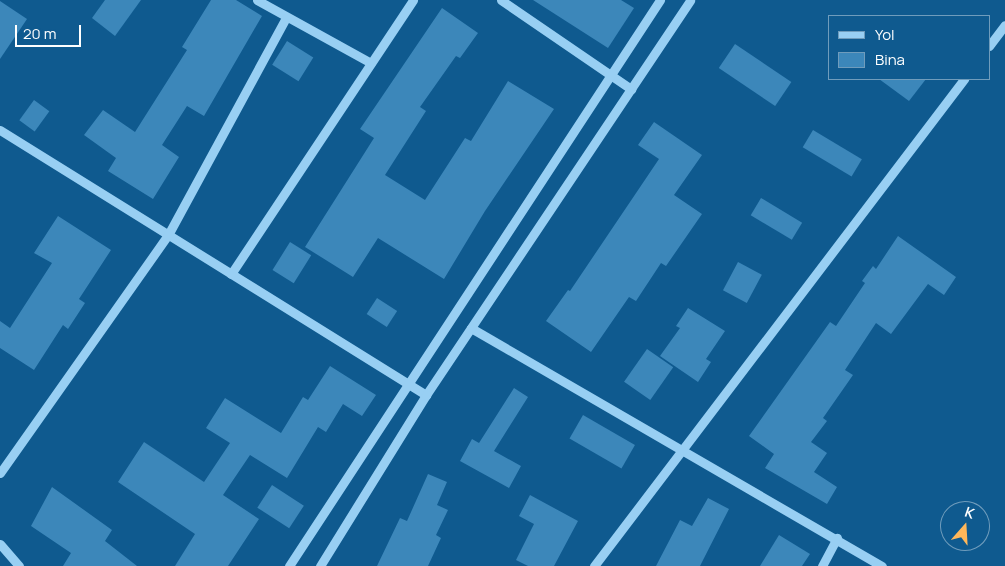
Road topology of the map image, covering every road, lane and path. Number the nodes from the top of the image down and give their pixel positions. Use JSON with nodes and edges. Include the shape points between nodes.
{"nodes":[{"id":1,"x":257,"y":0,"type":"edge"},
{"id":2,"x":413,"y":0,"type":"edge"},
{"id":3,"x":501,"y":0,"type":"edge"},
{"id":4,"x":660,"y":0,"type":"edge"},
{"id":5,"x":690,"y":0,"type":"edge"},
{"id":6,"x":286,"y":18,"type":"junction"},
{"id":7,"x":1005,"y":25,"type":"edge"},
{"id":8,"x":990,"y":45,"type":"edge"},
{"id":9,"x":371,"y":63,"type":"junction"},
{"id":10,"x":611,"y":75,"type":"junction"},
{"id":11,"x":963,"y":80,"type":"edge"},
{"id":12,"x":631,"y":89,"type":"junction"},
{"id":13,"x":0,"y":130,"type":"edge"},
{"id":14,"x":168,"y":235,"type":"junction"},
{"id":15,"x":231,"y":274,"type":"junction"},
{"id":16,"x":471,"y":328,"type":"junction"},
{"id":17,"x":407,"y":384,"type":"junction"},
{"id":18,"x":426,"y":395,"type":"junction"},
{"id":19,"x":683,"y":449,"type":"junction"},
{"id":20,"x":0,"y":473,"type":"edge"},
{"id":21,"x":837,"y":538,"type":"junction"},
{"id":22,"x":0,"y":544,"type":"edge"},
{"id":23,"x":19,"y":566,"type":"edge"},
{"id":24,"x":289,"y":566,"type":"edge"},
{"id":25,"x":320,"y":566,"type":"edge"},
{"id":26,"x":594,"y":566,"type":"edge"},
{"id":27,"x":822,"y":566,"type":"edge"},
{"id":28,"x":882,"y":566,"type":"edge"}],
"edges":[{"from":1,"to":6,"type":"street"},
{"from":2,"to":9,"type":"street"},
{"from":3,"to":10,"type":"street"},
{"from":4,"to":10,"type":"street"},
{"from":5,"to":12,"type":"street"},
{"from":6,"to":9,"type":"street"},
{"from":6,"to":14,"type":"street"},
{"from":7,"to":8,"type":"street"},
{"from":9,"to":15,"type":"street"},
{"from":10,"to":12,"type":"street"},
{"from":10,"to":17,"type":"street"},
{"from":11,"to":19,"type":"street"},
{"from":12,"to":16,"type":"street"},
{"from":13,"to":14,"type":"street"},
{"from":14,"to":15,"type":"street"},
{"from":14,"to":20,"type":"street"},
{"from":15,"to":17,"type":"street"},
{"from":16,"to":18,"type":"street"},
{"from":16,"to":19,"type":"street"},
{"from":17,"to":18,"type":"street"},
{"from":17,"to":24,"type":"street"},
{"from":18,"to":25,"type":"street"},
{"from":19,"to":21,"type":"street"},
{"from":19,"to":26,"type":"street"},
{"from":21,"to":27,"type":"street"},
{"from":21,"to":28,"type":"street"},
{"from":22,"to":23,"type":"street"}]}
